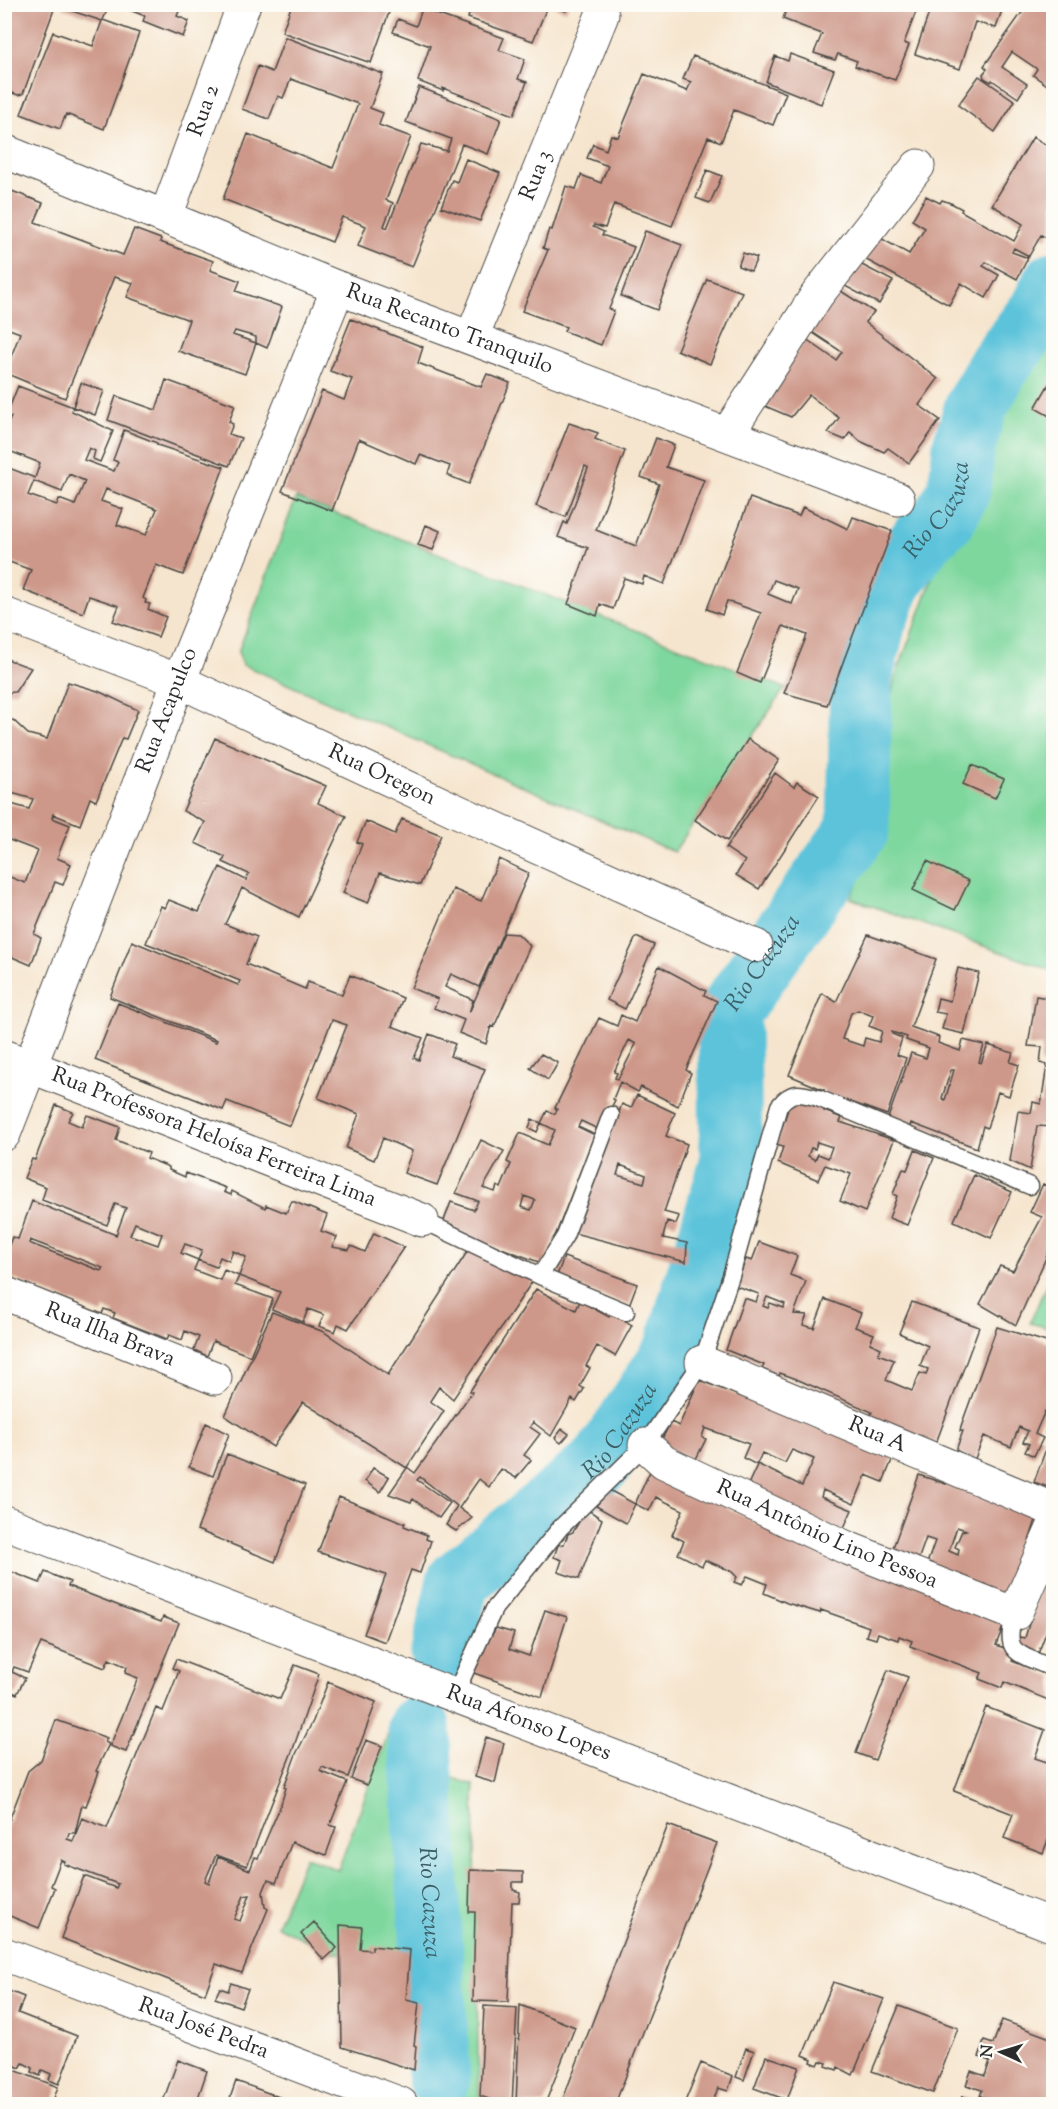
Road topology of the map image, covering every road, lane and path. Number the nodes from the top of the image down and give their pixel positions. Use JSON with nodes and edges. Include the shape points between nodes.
{"nodes":[{"id":1,"x":244,"y":4,"type":"edge"},
{"id":2,"x":602,"y":15,"type":"dead end"},
{"id":3,"x":4,"y":152,"type":"edge"},
{"id":4,"x":918,"y":166,"type":"dead end"},
{"id":5,"x":166,"y":216,"type":"junction"},
{"id":6,"x":338,"y":288,"type":"junction"},
{"id":7,"x":472,"y":337,"type":"junction"},
{"id":8,"x":728,"y":433,"type":"junction"},
{"id":9,"x":898,"y":499,"type":"dead end"},
{"id":10,"x":4,"y":614,"type":"edge"},
{"id":11,"x":179,"y":681,"type":"junction"},
{"id":12,"x":756,"y":946,"type":"dead end"},
{"id":13,"x":18,"y":1061,"type":"edge"},
{"id":14,"x":611,"y":1115,"type":"dead end"},
{"id":15,"x":4,"y":1134,"type":"edge"},
{"id":16,"x":1030,"y":1186,"type":"dead end"},
{"id":17,"x":422,"y":1220,"type":"joint"},
{"id":18,"x":540,"y":1276,"type":"junction"},
{"id":19,"x":4,"y":1293,"type":"edge"},
{"id":20,"x":626,"y":1312,"type":"dead end"},
{"id":21,"x":702,"y":1362,"type":"junction"},
{"id":22,"x":215,"y":1378,"type":"dead end"},
{"id":23,"x":645,"y":1444,"type":"junction"},
{"id":24,"x":1053,"y":1510,"type":"edge"},
{"id":25,"x":4,"y":1522,"type":"edge"},
{"id":26,"x":1053,"y":1526,"type":"edge"},
{"id":27,"x":1015,"y":1614,"type":"junction"},
{"id":28,"x":1053,"y":1669,"type":"edge"},
{"id":29,"x":454,"y":1696,"type":"junction"},
{"id":30,"x":1053,"y":1926,"type":"edge"},
{"id":31,"x":4,"y":1954,"type":"edge"},
{"id":32,"x":401,"y":2104,"type":"edge"}],
"edges":[{"from":1,"to":5,"type":"street","name":"Rua 2"},
{"from":2,"to":7,"type":"street","name":"Rua 3"},
{"from":3,"to":5,"type":"street","name":"Rua Recanto Tranquilo"},
{"from":4,"to":8,"type":"street","via":[[817,295]]},
{"from":5,"to":6,"type":"street","name":"Rua Recanto Tranquilo"},
{"from":6,"to":7,"type":"street","name":"Rua Recanto Tranquilo"},
{"from":6,"to":11,"type":"street","name":"Rua Acapulco"},
{"from":7,"to":8,"type":"street","name":"Rua Recanto Tranquilo"},
{"from":8,"to":9,"type":"street","name":"Rua Recanto Tranquilo"},
{"from":10,"to":11,"type":"street","name":"Rua Oregon"},
{"from":11,"to":12,"type":"street","name":"Rua Oregon"},
{"from":11,"to":13,"type":"street","name":"Rua Acapulco"},
{"from":13,"to":15,"type":"street","name":"Rua Acapulco"},
{"from":13,"to":17,"type":"street","name":"Rua Professora Heloísa Ferreira Lima"},
{"from":14,"to":18,"type":"lane","via":[[565,1236]]},
{"from":16,"to":21,"type":"lane","via":[[818,1098],[797,1092],[787,1096],[780,1106]]},
{"from":17,"to":18,"type":"lane"},
{"from":18,"to":20,"type":"lane"},
{"from":19,"to":22,"type":"street","name":"Rua Ilha Brava"},
{"from":21,"to":23,"type":"lane"},
{"from":21,"to":24,"type":"street","name":"Rua A"},
{"from":23,"to":27,"type":"street","name":"Rua Antônio Lino Pessoa","via":[[664,1462],[845,1547]]},
{"from":23,"to":29,"type":"lane","via":[[561,1527],[494,1609]]},
{"from":25,"to":29,"type":"street","name":"Rua Afonso Lopes"},
{"from":26,"to":27,"type":"street"},
{"from":27,"to":28,"type":"lane","via":[[1008,1633],[1012,1647]]},
{"from":29,"to":30,"type":"street","name":"Rua Afonso Lopes"},
{"from":31,"to":32,"type":"street","name":"Rua José Pedra"}]}
